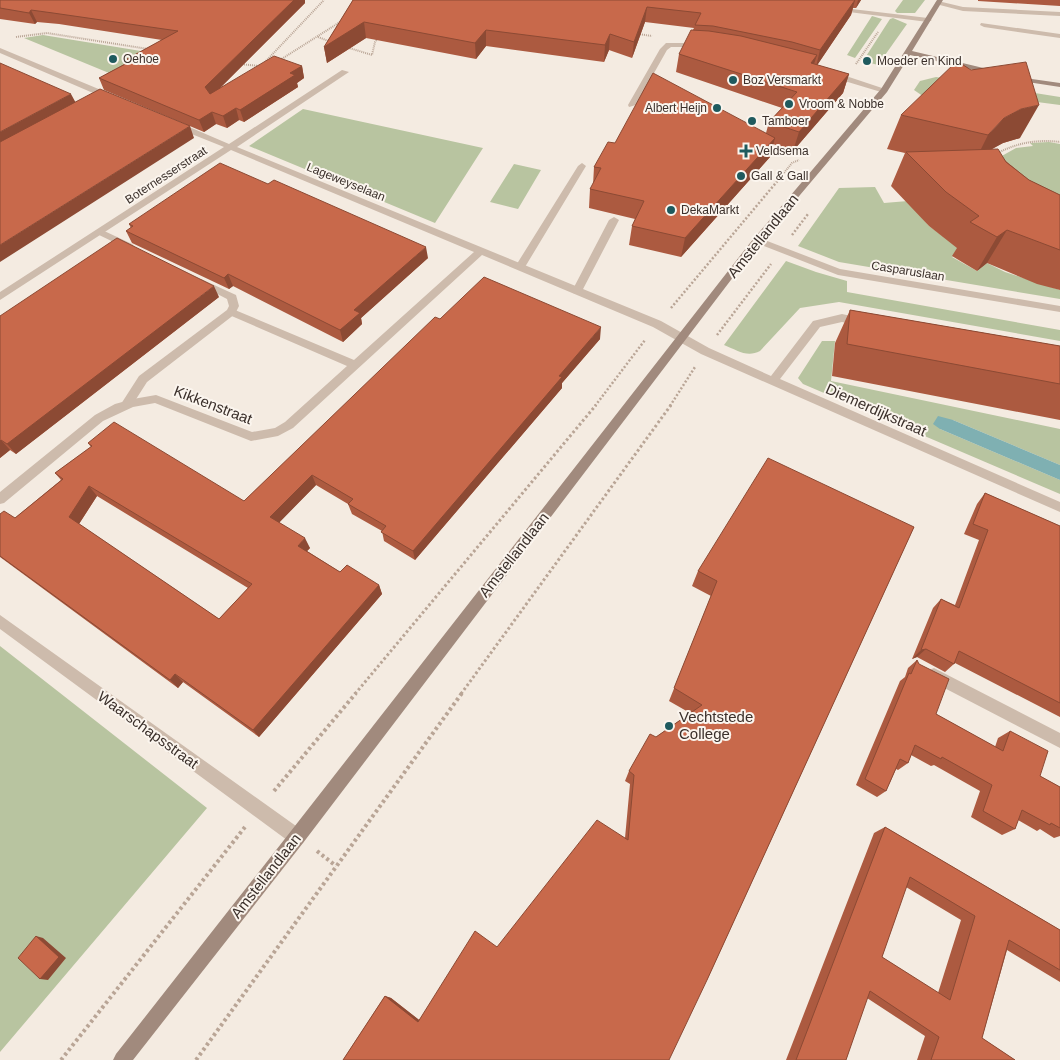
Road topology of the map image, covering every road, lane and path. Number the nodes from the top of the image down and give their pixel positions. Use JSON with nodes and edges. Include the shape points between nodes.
{"nodes":[{"id":1,"x":324,"y":0,"type":"edge"},
{"id":2,"x":939,"y":2,"type":"edge"},
{"id":3,"x":831,"y":9,"type":"edge"},
{"id":4,"x":1060,"y":14,"type":"edge"},
{"id":5,"x":889,"y":15,"type":"junction"},
{"id":6,"x":928,"y":20,"type":"junction"},
{"id":7,"x":340,"y":22,"type":"edge"},
{"id":8,"x":984,"y":25,"type":"dead end"},
{"id":9,"x":380,"y":34,"type":"edge"},
{"id":10,"x":633,"y":34,"type":"edge"},
{"id":11,"x":653,"y":36,"type":"dead end"},
{"id":12,"x":1060,"y":36,"type":"edge"},
{"id":13,"x":317,"y":37,"type":"junction"},
{"id":14,"x":9,"y":38,"type":"dead end"},
{"id":15,"x":334,"y":43,"type":"edge"},
{"id":16,"x":343,"y":46,"type":"edge"},
{"id":17,"x":710,"y":46,"type":"edge"},
{"id":18,"x":0,"y":50,"type":"edge"},
{"id":19,"x":154,"y":50,"type":"edge"},
{"id":20,"x":908,"y":52,"type":"junction"},
{"id":21,"x":232,"y":62,"type":"edge"},
{"id":22,"x":286,"y":65,"type":"edge"},
{"id":23,"x":851,"y":71,"type":"dead end"},
{"id":24,"x":345,"y":72,"type":"dead end"},
{"id":25,"x":824,"y":72,"type":"edge"},
{"id":26,"x":1060,"y":85,"type":"edge"},
{"id":27,"x":884,"y":90,"type":"junction"},
{"id":28,"x":122,"y":102,"type":"edge"},
{"id":29,"x":632,"y":104,"type":"dead end"},
{"id":30,"x":166,"y":121,"type":"edge"},
{"id":31,"x":1060,"y":142,"type":"edge"},
{"id":32,"x":840,"y":143,"type":"junction"},
{"id":33,"x":230,"y":148,"type":"junction"},
{"id":34,"x":994,"y":155,"type":"edge"},
{"id":35,"x":582,"y":166,"type":"dead end"},
{"id":36,"x":808,"y":213,"type":"dead end"},
{"id":37,"x":614,"y":220,"type":"dead end"},
{"id":38,"x":100,"y":232,"type":"junction"},
{"id":39,"x":757,"y":240,"type":"junction"},
{"id":40,"x":135,"y":250,"type":"edge"},
{"id":41,"x":781,"y":250,"type":"junction"},
{"id":42,"x":480,"y":251,"type":"junction"},
{"id":43,"x":520,"y":267,"type":"junction"},
{"id":44,"x":188,"y":275,"type":"edge"},
{"id":45,"x":577,"y":291,"type":"junction"},
{"id":46,"x":0,"y":297,"type":"edge"},
{"id":47,"x":1060,"y":309,"type":"edge"},
{"id":48,"x":231,"y":312,"type":"junction"},
{"id":49,"x":657,"y":324,"type":"junction"},
{"id":50,"x":870,"y":324,"type":"edge"},
{"id":51,"x":681,"y":339,"type":"junction"},
{"id":52,"x":705,"y":351,"type":"junction"},
{"id":53,"x":354,"y":364,"type":"junction"},
{"id":54,"x":773,"y":381,"type":"junction"},
{"id":55,"x":126,"y":404,"type":"junction"},
{"id":56,"x":0,"y":499,"type":"edge"},
{"id":57,"x":1060,"y":507,"type":"edge"},
{"id":58,"x":0,"y":621,"type":"edge"},
{"id":59,"x":925,"y":670,"type":"edge"},
{"id":60,"x":1060,"y":741,"type":"edge"},
{"id":61,"x":258,"y":810,"type":"junction"},
{"id":62,"x":297,"y":837,"type":"junction"},
{"id":63,"x":61,"y":1060,"type":"edge"},
{"id":64,"x":122,"y":1060,"type":"edge"},
{"id":65,"x":196,"y":1060,"type":"edge"}],
"edges":[{"from":1,"to":21,"type":"path","via":[[261,67]]},
{"from":2,"to":4,"type":"street","via":[[963,9]]},
{"from":2,"to":6,"type":"main road","name":"Amstellandlaan"},
{"from":3,"to":5,"type":"street"},
{"from":5,"to":6,"type":"street"},
{"from":5,"to":23,"type":"path"},
{"from":6,"to":20,"type":"main road","name":"Amstellandlaan"},
{"from":7,"to":13,"type":"path"},
{"from":8,"to":12,"type":"street"},
{"from":9,"to":16,"type":"path","via":[[372,54]]},
{"from":10,"to":11,"type":"path"},
{"from":13,"to":15,"type":"path"},
{"from":13,"to":22,"type":"path","via":[[278,61]]},
{"from":14,"to":19,"type":"path","via":[[47,33]]},
{"from":17,"to":29,"type":"street","via":[[669,45]]},
{"from":18,"to":28,"type":"street","via":[[100,97]]},
{"from":20,"to":26,"type":"main road","via":[[1019,79]]},
{"from":20,"to":27,"type":"main road","name":"Amstellandlaan"},
{"from":24,"to":33,"type":"street","name":"Boternesserstraat"},
{"from":25,"to":27,"type":"street"},
{"from":27,"to":32,"type":"main road","name":"Amstellandlaan"},
{"from":30,"to":33,"type":"street","name":"Lageweyselaan"},
{"from":31,"to":34,"type":"path","via":[[1010,146]]},
{"from":32,"to":39,"type":"main road","name":"Amstellandlaan"},
{"from":32,"to":49,"type":"path","via":[[792,163]]},
{"from":33,"to":38,"type":"street","name":"Boternesserstraat"},
{"from":33,"to":42,"type":"street","name":"Lageweyselaan"},
{"from":35,"to":43,"type":"street"},
{"from":36,"to":41,"type":"path"},
{"from":37,"to":45,"type":"street"},
{"from":38,"to":40,"type":"street"},
{"from":38,"to":46,"type":"street","name":"Boternesserstraat"},
{"from":39,"to":41,"type":"street","name":"Casparuslaan"},
{"from":39,"to":51,"type":"main road","name":"Amstellandlaan"},
{"from":41,"to":47,"type":"street","name":"Casparuslaan","via":[[838,272]]},
{"from":41,"to":52,"type":"path"},
{"from":42,"to":43,"type":"street","name":"Lageweyselaan"},
{"from":42,"to":53,"type":"street","name":"Kikkenstraat"},
{"from":43,"to":45,"type":"street","name":"Lageweyselaan"},
{"from":44,"to":48,"type":"street","via":[[232,297],[234,306]]},
{"from":45,"to":49,"type":"street","name":"Lageweyselaan"},
{"from":48,"to":53,"type":"street"},
{"from":48,"to":55,"type":"street","name":"Kikkenstraat","via":[[143,379]]},
{"from":49,"to":51,"type":"street","name":"Lageweyselaan"},
{"from":49,"to":61,"type":"path","via":[[590,412]]},
{"from":50,"to":54,"type":"street","via":[[842,318],[816,324]]},
{"from":51,"to":52,"type":"street","name":"Diemerdijkstraat"},
{"from":51,"to":62,"type":"main road","name":"Amstellandlaan"},
{"from":52,"to":54,"type":"street","name":"Diemerdijkstraat"},
{"from":52,"to":65,"type":"path","via":[[681,391]]},
{"from":53,"to":55,"type":"street","name":"Kikkenstraat","via":[[289,425],[265,436],[251,437],[156,400]]},
{"from":54,"to":57,"type":"street","name":"Diemerdijkstraat"},
{"from":55,"to":56,"type":"street","name":"Kikkenstraat","via":[[99,418]]},
{"from":58,"to":61,"type":"street","name":"Waarschapsstraat"},
{"from":59,"to":60,"type":"street"},
{"from":61,"to":62,"type":"street","name":"Waarschapsstraat"},
{"from":61,"to":63,"type":"path"},
{"from":62,"to":64,"type":"main road","name":"Amstellandlaan"}]}
